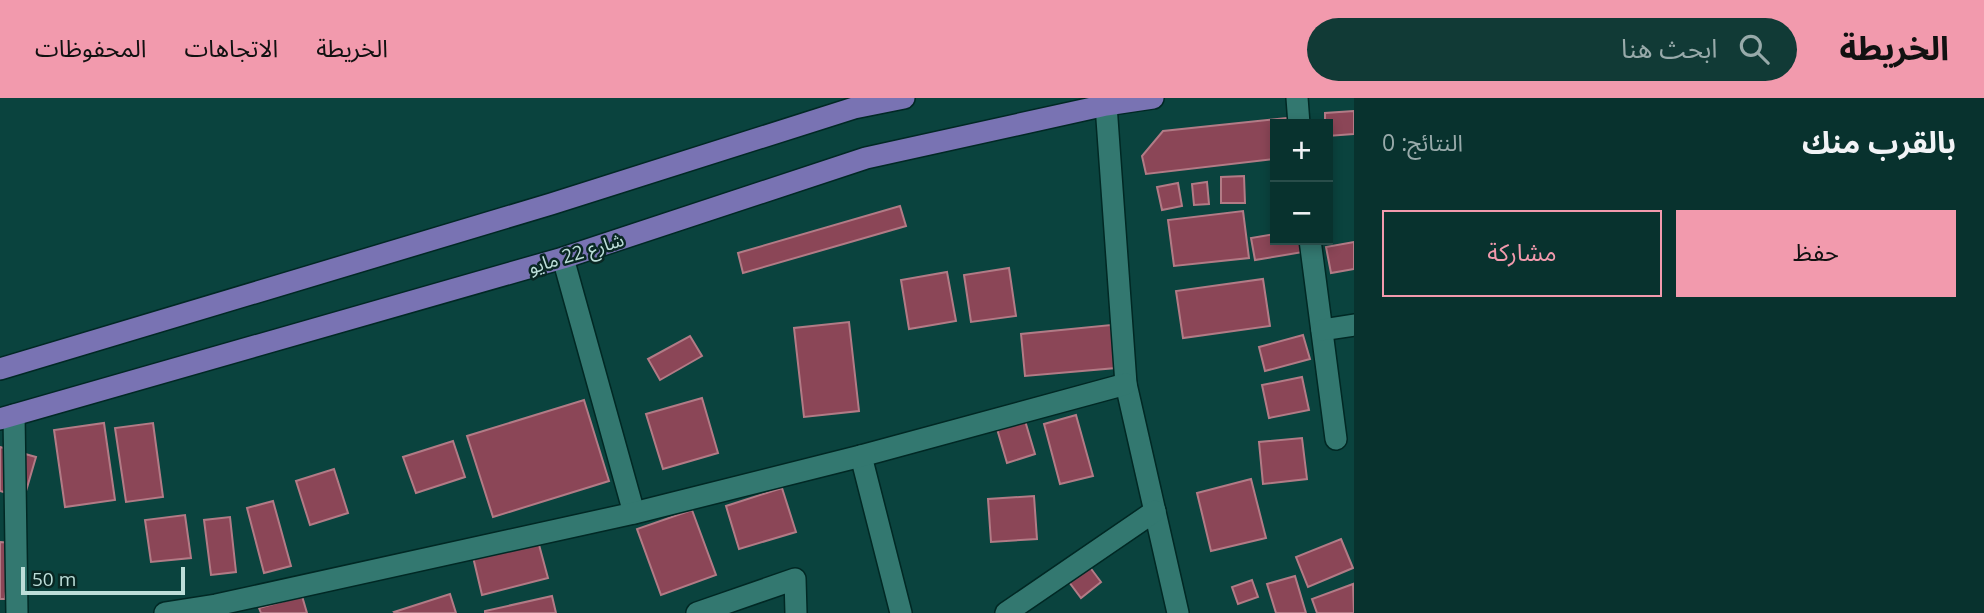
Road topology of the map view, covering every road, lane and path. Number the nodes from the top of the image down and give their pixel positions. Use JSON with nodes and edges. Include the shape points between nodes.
{"nodes":[{"id":1,"x":904,"y":98,"type":"edge"},
{"id":2,"x":1153,"y":98,"type":"edge"},
{"id":3,"x":1297,"y":98,"type":"edge"},
{"id":4,"x":1106,"y":104,"type":"junction"},
{"id":5,"x":1299,"y":119,"type":"edge"},
{"id":6,"x":1311,"y":245,"type":"edge"},
{"id":7,"x":563,"y":258,"type":"junction"},
{"id":8,"x":1354,"y":325,"type":"edge"},
{"id":9,"x":1322,"y":330,"type":"junction"},
{"id":10,"x":0,"y":369,"type":"edge"},
{"id":11,"x":1126,"y":384,"type":"junction"},
{"id":12,"x":7,"y":417,"type":"edge"},
{"id":13,"x":1336,"y":439,"type":"dead end"},
{"id":14,"x":861,"y":456,"type":"junction"},
{"id":15,"x":1155,"y":511,"type":"junction"},
{"id":16,"x":634,"y":513,"type":"junction"},
{"id":17,"x":217,"y":609,"type":"edge"},
{"id":18,"x":17,"y":613,"type":"edge"},
{"id":19,"x":165,"y":613,"type":"edge"},
{"id":20,"x":697,"y":613,"type":"edge"},
{"id":21,"x":796,"y":613,"type":"edge"},
{"id":22,"x":901,"y":613,"type":"edge"},
{"id":23,"x":1006,"y":613,"type":"edge"},
{"id":24,"x":1178,"y":613,"type":"edge"}],
"edges":[{"from":1,"to":10,"type":"main road","via":[[854,108]]},
{"from":2,"to":4,"type":"main road","name":"شارع 22 مايو"},
{"from":3,"to":5,"type":"street"},
{"from":4,"to":7,"type":"main road","name":"شارع 22 مايو","via":[[866,158]]},
{"from":4,"to":11,"type":"street"},
{"from":6,"to":9,"type":"street"},
{"from":7,"to":12,"type":"main road","name":"شارع 22 مايو"},
{"from":7,"to":16,"type":"street"},
{"from":8,"to":9,"type":"street"},
{"from":9,"to":13,"type":"street"},
{"from":11,"to":14,"type":"street"},
{"from":11,"to":15,"type":"street"},
{"from":12,"to":18,"type":"street"},
{"from":14,"to":16,"type":"street"},
{"from":14,"to":22,"type":"street"},
{"from":15,"to":23,"type":"street"},
{"from":15,"to":24,"type":"street"},
{"from":16,"to":17,"type":"street"},
{"from":17,"to":19,"type":"street"},
{"from":20,"to":21,"type":"street","via":[[795,579]]}]}
